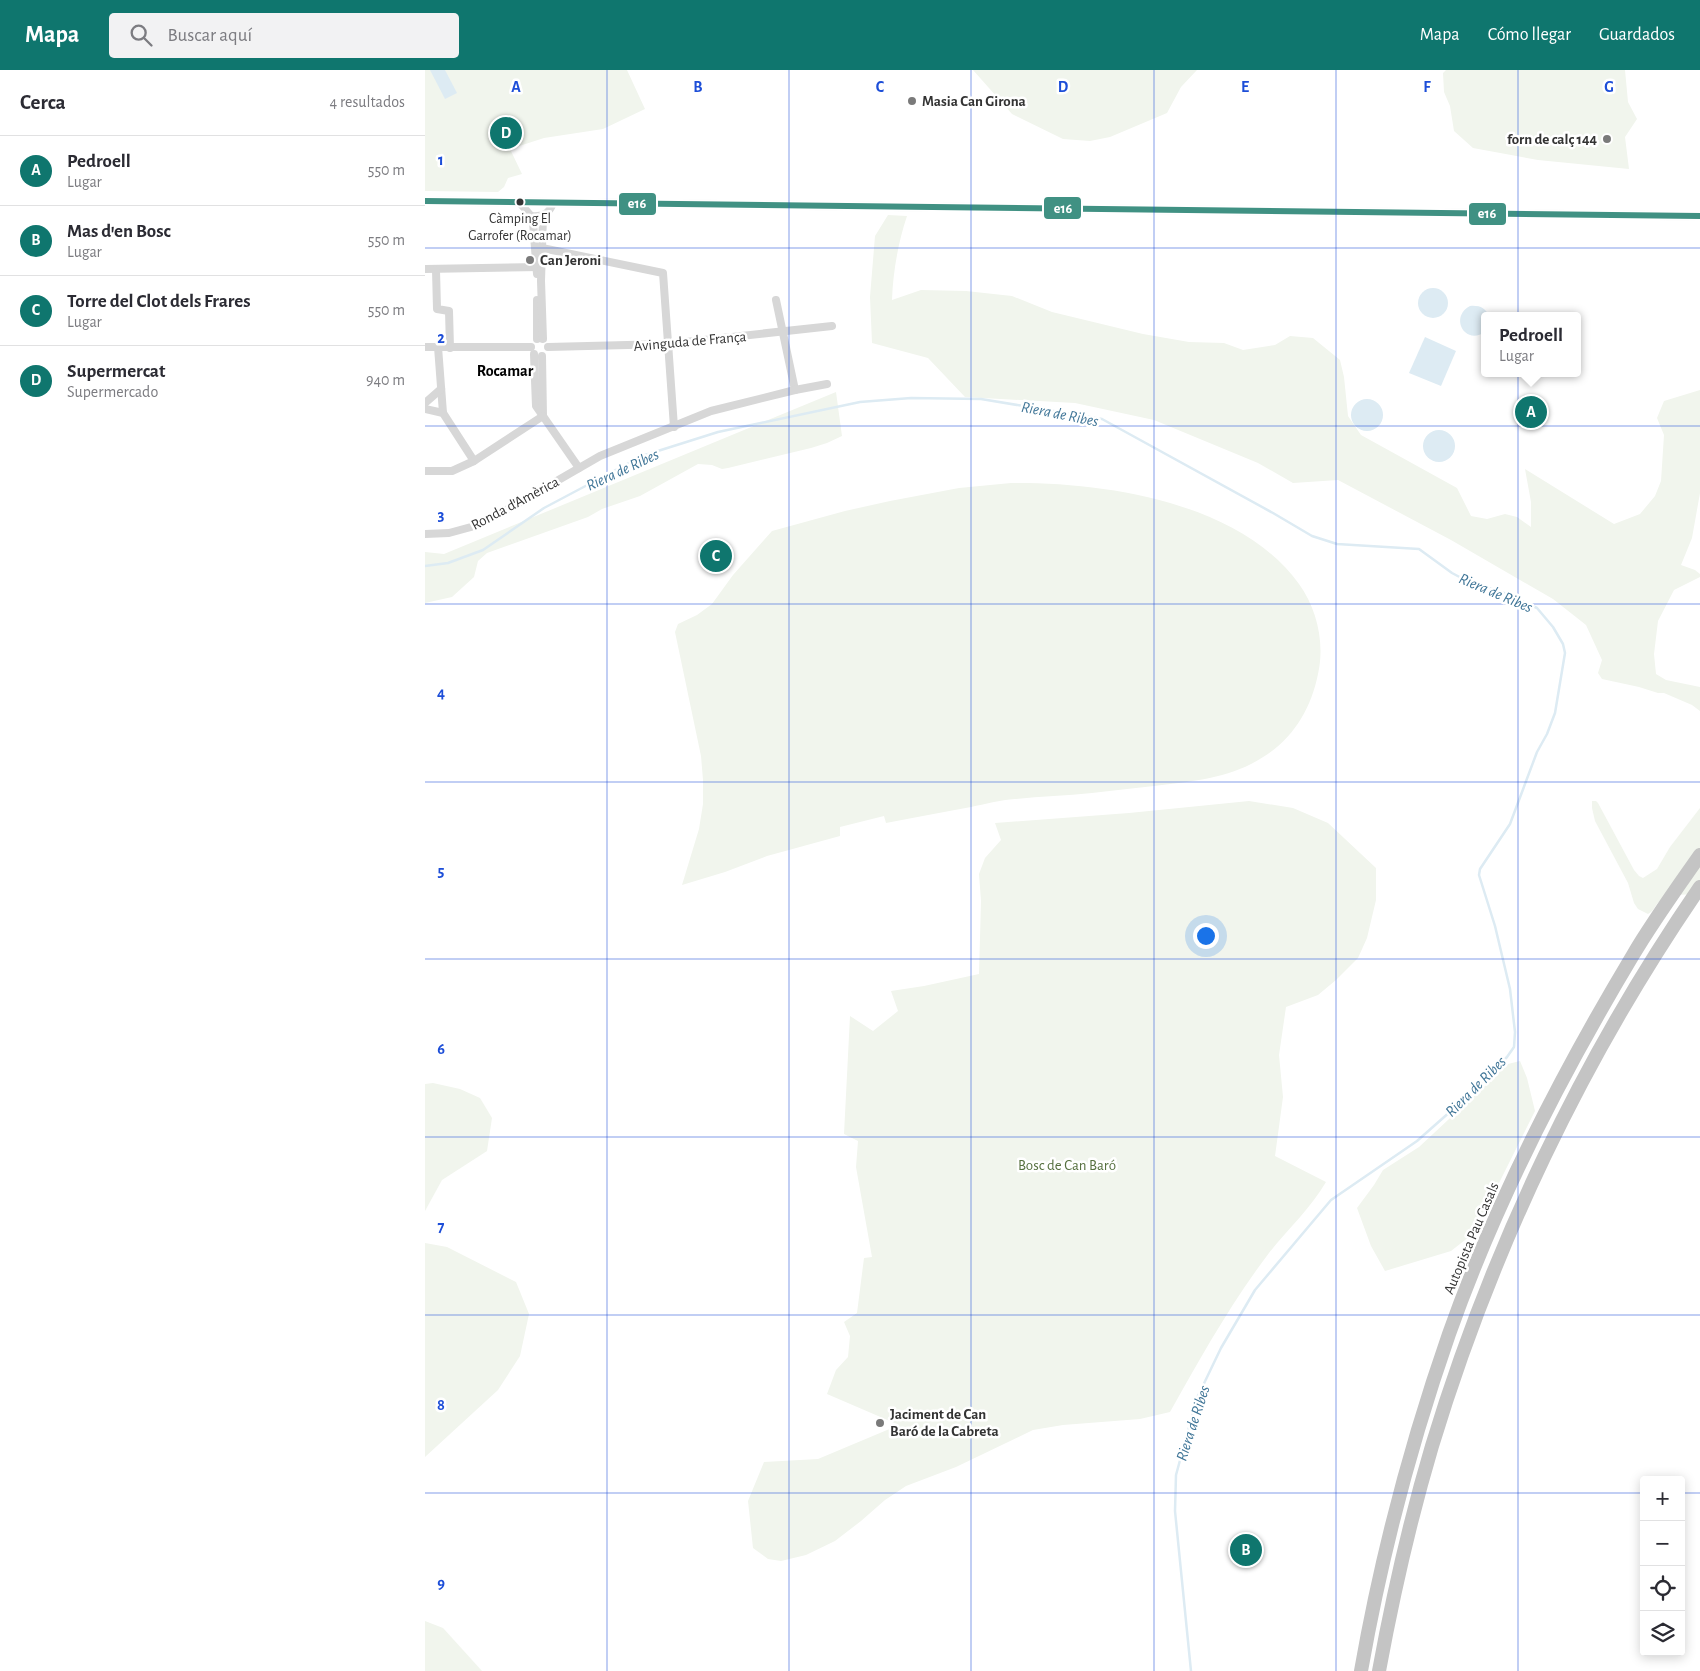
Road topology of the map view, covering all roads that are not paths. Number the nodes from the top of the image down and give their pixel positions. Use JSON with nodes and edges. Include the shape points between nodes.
{"nodes":[{"id":1,"x":425,"y":201,"type":"edge"},
{"id":2,"x":520,"y":203,"type":"junction"},
{"id":3,"x":553,"y":203,"type":"junction"},
{"id":4,"x":531,"y":216,"type":"junction"},
{"id":5,"x":543,"y":216,"type":"junction"},
{"id":6,"x":1700,"y":216,"type":"edge"},
{"id":7,"x":542,"y":248,"type":"junction"},
{"id":8,"x":539,"y":267,"type":"junction"},
{"id":9,"x":425,"y":270,"type":"edge"},
{"id":10,"x":436,"y":270,"type":"junction"},
{"id":11,"x":776,"y":300,"type":"dead end"},
{"id":12,"x":832,"y":326,"type":"dead end"},
{"id":13,"x":782,"y":333,"type":"junction"},
{"id":14,"x":540,"y":339,"type":"junction"},
{"id":15,"x":667,"y":344,"type":"junction"},
{"id":16,"x":425,"y":347,"type":"edge"},
{"id":17,"x":548,"y":347,"type":"junction"},
{"id":18,"x":438,"y":348,"type":"junction"},
{"id":19,"x":450,"y":348,"type":"junction"},
{"id":20,"x":536,"y":352,"type":"junction"},
{"id":21,"x":827,"y":384,"type":"dead end"},
{"id":22,"x":441,"y":389,"type":"junction"},
{"id":23,"x":795,"y":390,"type":"junction"},
{"id":24,"x":425,"y":403,"type":"edge"},
{"id":25,"x":425,"y":409,"type":"edge"},
{"id":26,"x":443,"y":413,"type":"junction"},
{"id":27,"x":543,"y":416,"type":"junction"},
{"id":28,"x":674,"y":427,"type":"junction"},
{"id":29,"x":474,"y":462,"type":"junction"},
{"id":30,"x":579,"y":468,"type":"junction"},
{"id":31,"x":425,"y":471,"type":"edge"},
{"id":32,"x":425,"y":534,"type":"edge"},
{"id":33,"x":1700,"y":855,"type":"edge"},
{"id":34,"x":1700,"y":887,"type":"edge"},
{"id":35,"x":1361,"y":1671,"type":"edge"},
{"id":36,"x":1379,"y":1671,"type":"edge"}],
"edges":[{"from":1,"to":2,"type":"street"},
{"from":2,"to":3,"type":"street"},
{"from":2,"to":4,"type":"street"},
{"from":3,"to":5,"type":"street","via":[[551,210]]},
{"from":3,"to":6,"type":"street"},
{"from":4,"to":5,"type":"street"},
{"from":4,"to":8,"type":"street"},
{"from":5,"to":7,"type":"street"},
{"from":7,"to":8,"type":"street"},
{"from":7,"to":15,"type":"street","via":[[663,273]]},
{"from":8,"to":10,"type":"street"},
{"from":8,"to":14,"type":"street"},
{"from":9,"to":10,"type":"street"},
{"from":10,"to":19,"type":"street","via":[[437,309],[449,311]]},
{"from":11,"to":13,"type":"street"},
{"from":12,"to":13,"type":"street","name":"Avinguda de França"},
{"from":13,"to":15,"type":"street","name":"Avinguda de França"},
{"from":13,"to":23,"type":"street"},
{"from":14,"to":17,"type":"street","via":[[546,341]]},
{"from":14,"to":20,"type":"street","via":[[534,340]]},
{"from":15,"to":17,"type":"street","name":"Avinguda de França"},
{"from":15,"to":28,"type":"street"},
{"from":16,"to":18,"type":"street"},
{"from":17,"to":20,"type":"street","via":[[546,354]]},
{"from":18,"to":19,"type":"street"},
{"from":18,"to":22,"type":"street"},
{"from":19,"to":20,"type":"street"},
{"from":20,"to":27,"type":"street"},
{"from":21,"to":23,"type":"street","name":"Ronda d'Amèrica"},
{"from":22,"to":24,"type":"street"},
{"from":22,"to":26,"type":"street"},
{"from":23,"to":28,"type":"street","name":"Ronda d'Amèrica","via":[[711,410]]},
{"from":25,"to":26,"type":"street"},
{"from":26,"to":29,"type":"street"},
{"from":27,"to":29,"type":"street"},
{"from":27,"to":30,"type":"street"},
{"from":28,"to":30,"type":"street","name":"Ronda d'Amèrica","via":[[600,456]]},
{"from":29,"to":31,"type":"street","via":[[452,471]]},
{"from":30,"to":32,"type":"street","name":"Ronda d'Amèrica","via":[[471,527],[449,533]]},
{"from":33,"to":35,"type":"highway","name":"Autopista Pau Casals","via":[[1633,954],[1566,1072],[1478,1261],[1450,1332],[1416,1437],[1389,1536]]},
{"from":34,"to":36,"type":"highway","via":[[1639,982],[1583,1080],[1491,1276],[1432,1447],[1405,1544]]}]}
